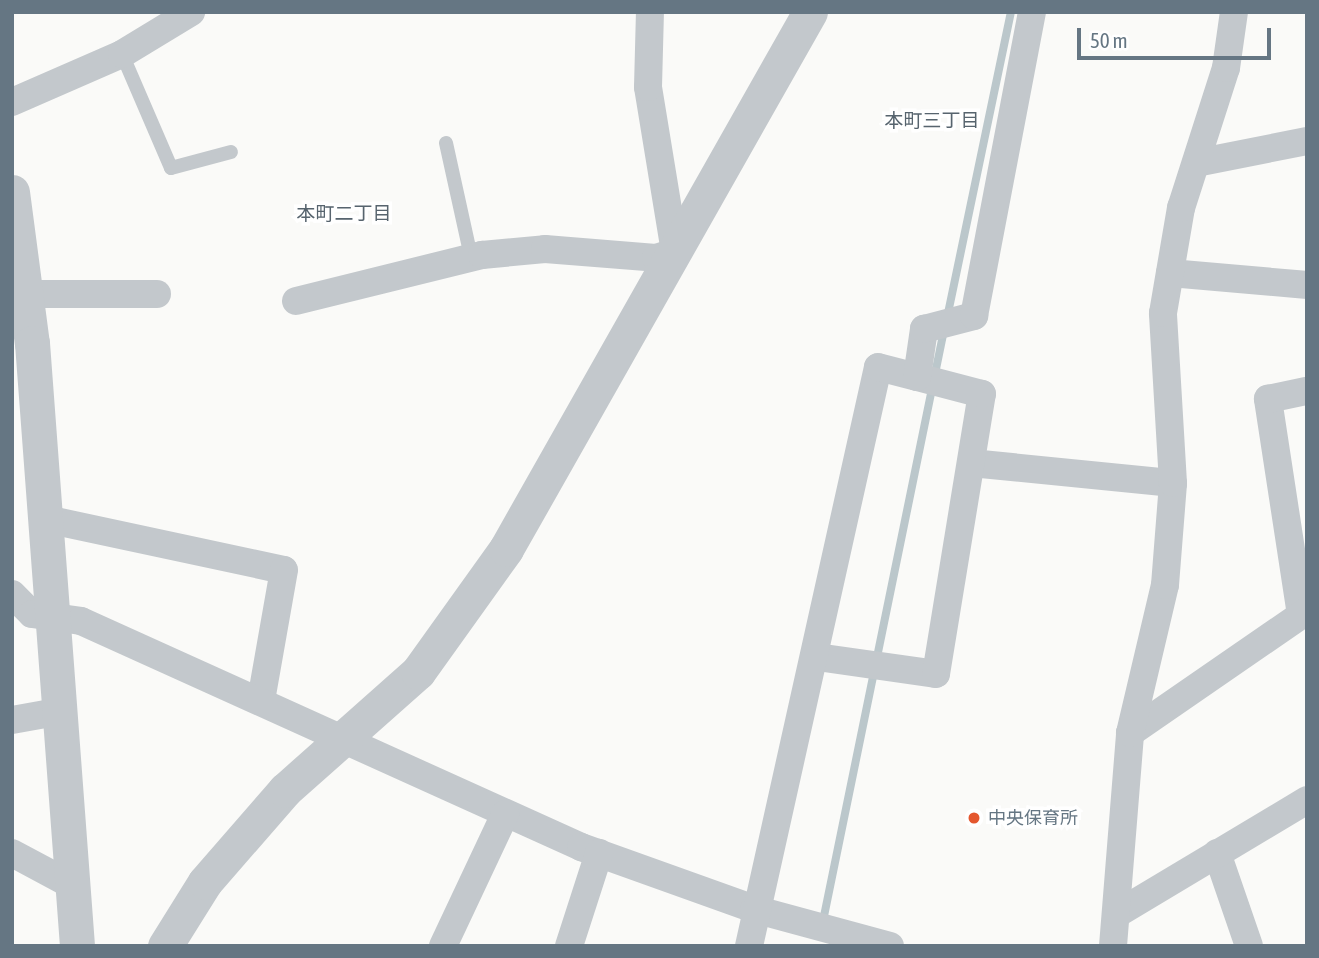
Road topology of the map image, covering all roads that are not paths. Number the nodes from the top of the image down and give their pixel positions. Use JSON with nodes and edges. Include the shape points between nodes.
{"nodes":[{"id":1,"x":191,"y":12,"type":"edge"},
{"id":2,"x":650,"y":12,"type":"edge"},
{"id":3,"x":1032,"y":12,"type":"edge"},
{"id":4,"x":1234,"y":12,"type":"edge"},
{"id":5,"x":803,"y":19,"type":"edge"},
{"id":6,"x":122,"y":54,"type":"junction"},
{"id":7,"x":12,"y":102,"type":"edge"},
{"id":8,"x":1307,"y":141,"type":"edge"},
{"id":9,"x":446,"y":143,"type":"dead end"},
{"id":10,"x":230,"y":152,"type":"dead end"},
{"id":11,"x":1196,"y":163,"type":"junction"},
{"id":12,"x":12,"y":192,"type":"edge"},
{"id":13,"x":675,"y":252,"type":"junction"},
{"id":14,"x":471,"y":257,"type":"junction"},
{"id":15,"x":1170,"y":272,"type":"junction"},
{"id":16,"x":1307,"y":285,"type":"edge"},
{"id":17,"x":27,"y":293,"type":"junction"},
{"id":18,"x":156,"y":294,"type":"dead end"},
{"id":19,"x":296,"y":302,"type":"dead end"},
{"id":20,"x":22,"y":347,"type":"edge"},
{"id":21,"x":917,"y":377,"type":"junction"},
{"id":22,"x":1307,"y":391,"type":"edge"},
{"id":23,"x":971,"y":463,"type":"junction"},
{"id":24,"x":1173,"y":483,"type":"junction"},
{"id":25,"x":46,"y":519,"type":"junction"},
{"id":26,"x":12,"y":594,"type":"edge"},
{"id":27,"x":1304,"y":613,"type":"edge"},
{"id":28,"x":54,"y":615,"type":"junction"},
{"id":29,"x":817,"y":657,"type":"junction"},
{"id":30,"x":261,"y":700,"type":"junction"},
{"id":31,"x":62,"y":711,"type":"junction"},
{"id":32,"x":12,"y":720,"type":"edge"},
{"id":33,"x":1130,"y":733,"type":"junction"},
{"id":34,"x":340,"y":737,"type":"junction"},
{"id":35,"x":1307,"y":800,"type":"edge"},
{"id":36,"x":505,"y":814,"type":"junction"},
{"id":37,"x":12,"y":853,"type":"edge"},
{"id":38,"x":599,"y":853,"type":"junction"},
{"id":39,"x":1217,"y":853,"type":"junction"},
{"id":40,"x":70,"y":884,"type":"junction"},
{"id":41,"x":754,"y":909,"type":"junction"},
{"id":42,"x":1120,"y":912,"type":"junction"},
{"id":43,"x":77,"y":946,"type":"edge"},
{"id":44,"x":165,"y":946,"type":"edge"},
{"id":45,"x":443,"y":946,"type":"edge"},
{"id":46,"x":569,"y":946,"type":"edge"},
{"id":47,"x":749,"y":946,"type":"edge"},
{"id":48,"x":890,"y":946,"type":"edge"},
{"id":49,"x":1113,"y":946,"type":"edge"},
{"id":50,"x":1249,"y":946,"type":"edge"}],
"edges":[{"from":1,"to":6,"type":"street"},
{"from":2,"to":13,"type":"street","via":[[648,87]]},
{"from":3,"to":21,"type":"street","via":[[974,316],[924,330]]},
{"from":4,"to":11,"type":"street","via":[[1226,68]]},
{"from":5,"to":13,"type":"street"},
{"from":6,"to":7,"type":"street"},
{"from":6,"to":10,"type":"lane","via":[[171,169]]},
{"from":8,"to":11,"type":"street"},
{"from":9,"to":14,"type":"lane"},
{"from":11,"to":15,"type":"street"},
{"from":12,"to":17,"type":"street"},
{"from":13,"to":14,"type":"street","via":[[656,258],[545,249]]},
{"from":13,"to":34,"type":"street","via":[[506,549],[418,672]]},
{"from":14,"to":19,"type":"street"},
{"from":15,"to":16,"type":"street"},
{"from":15,"to":24,"type":"street","via":[[1163,313]]},
{"from":17,"to":18,"type":"street"},
{"from":17,"to":20,"type":"street"},
{"from":20,"to":25,"type":"street"},
{"from":21,"to":23,"type":"street","via":[[982,394]]},
{"from":21,"to":29,"type":"street","via":[[878,367]]},
{"from":22,"to":27,"type":"street","via":[[1268,399]]},
{"from":23,"to":24,"type":"street"},
{"from":23,"to":29,"type":"street","via":[[936,674]]},
{"from":24,"to":33,"type":"street","via":[[1165,585]]},
{"from":25,"to":28,"type":"street"},
{"from":25,"to":30,"type":"street","via":[[284,570]]},
{"from":26,"to":28,"type":"street","via":[[32,614]]},
{"from":27,"to":33,"type":"street"},
{"from":28,"to":30,"type":"street"},
{"from":28,"to":31,"type":"street"},
{"from":29,"to":41,"type":"street"},
{"from":30,"to":34,"type":"street"},
{"from":31,"to":32,"type":"street"},
{"from":31,"to":40,"type":"street"},
{"from":33,"to":42,"type":"street"},
{"from":34,"to":36,"type":"street"},
{"from":34,"to":44,"type":"street","via":[[205,882]]},
{"from":35,"to":39,"type":"street"},
{"from":36,"to":38,"type":"street"},
{"from":36,"to":45,"type":"street"},
{"from":37,"to":40,"type":"street"},
{"from":38,"to":41,"type":"street"},
{"from":38,"to":46,"type":"street"},
{"from":39,"to":42,"type":"street"},
{"from":39,"to":50,"type":"street"},
{"from":40,"to":43,"type":"street"},
{"from":41,"to":47,"type":"street"},
{"from":41,"to":48,"type":"street"},
{"from":42,"to":49,"type":"street"}]}
